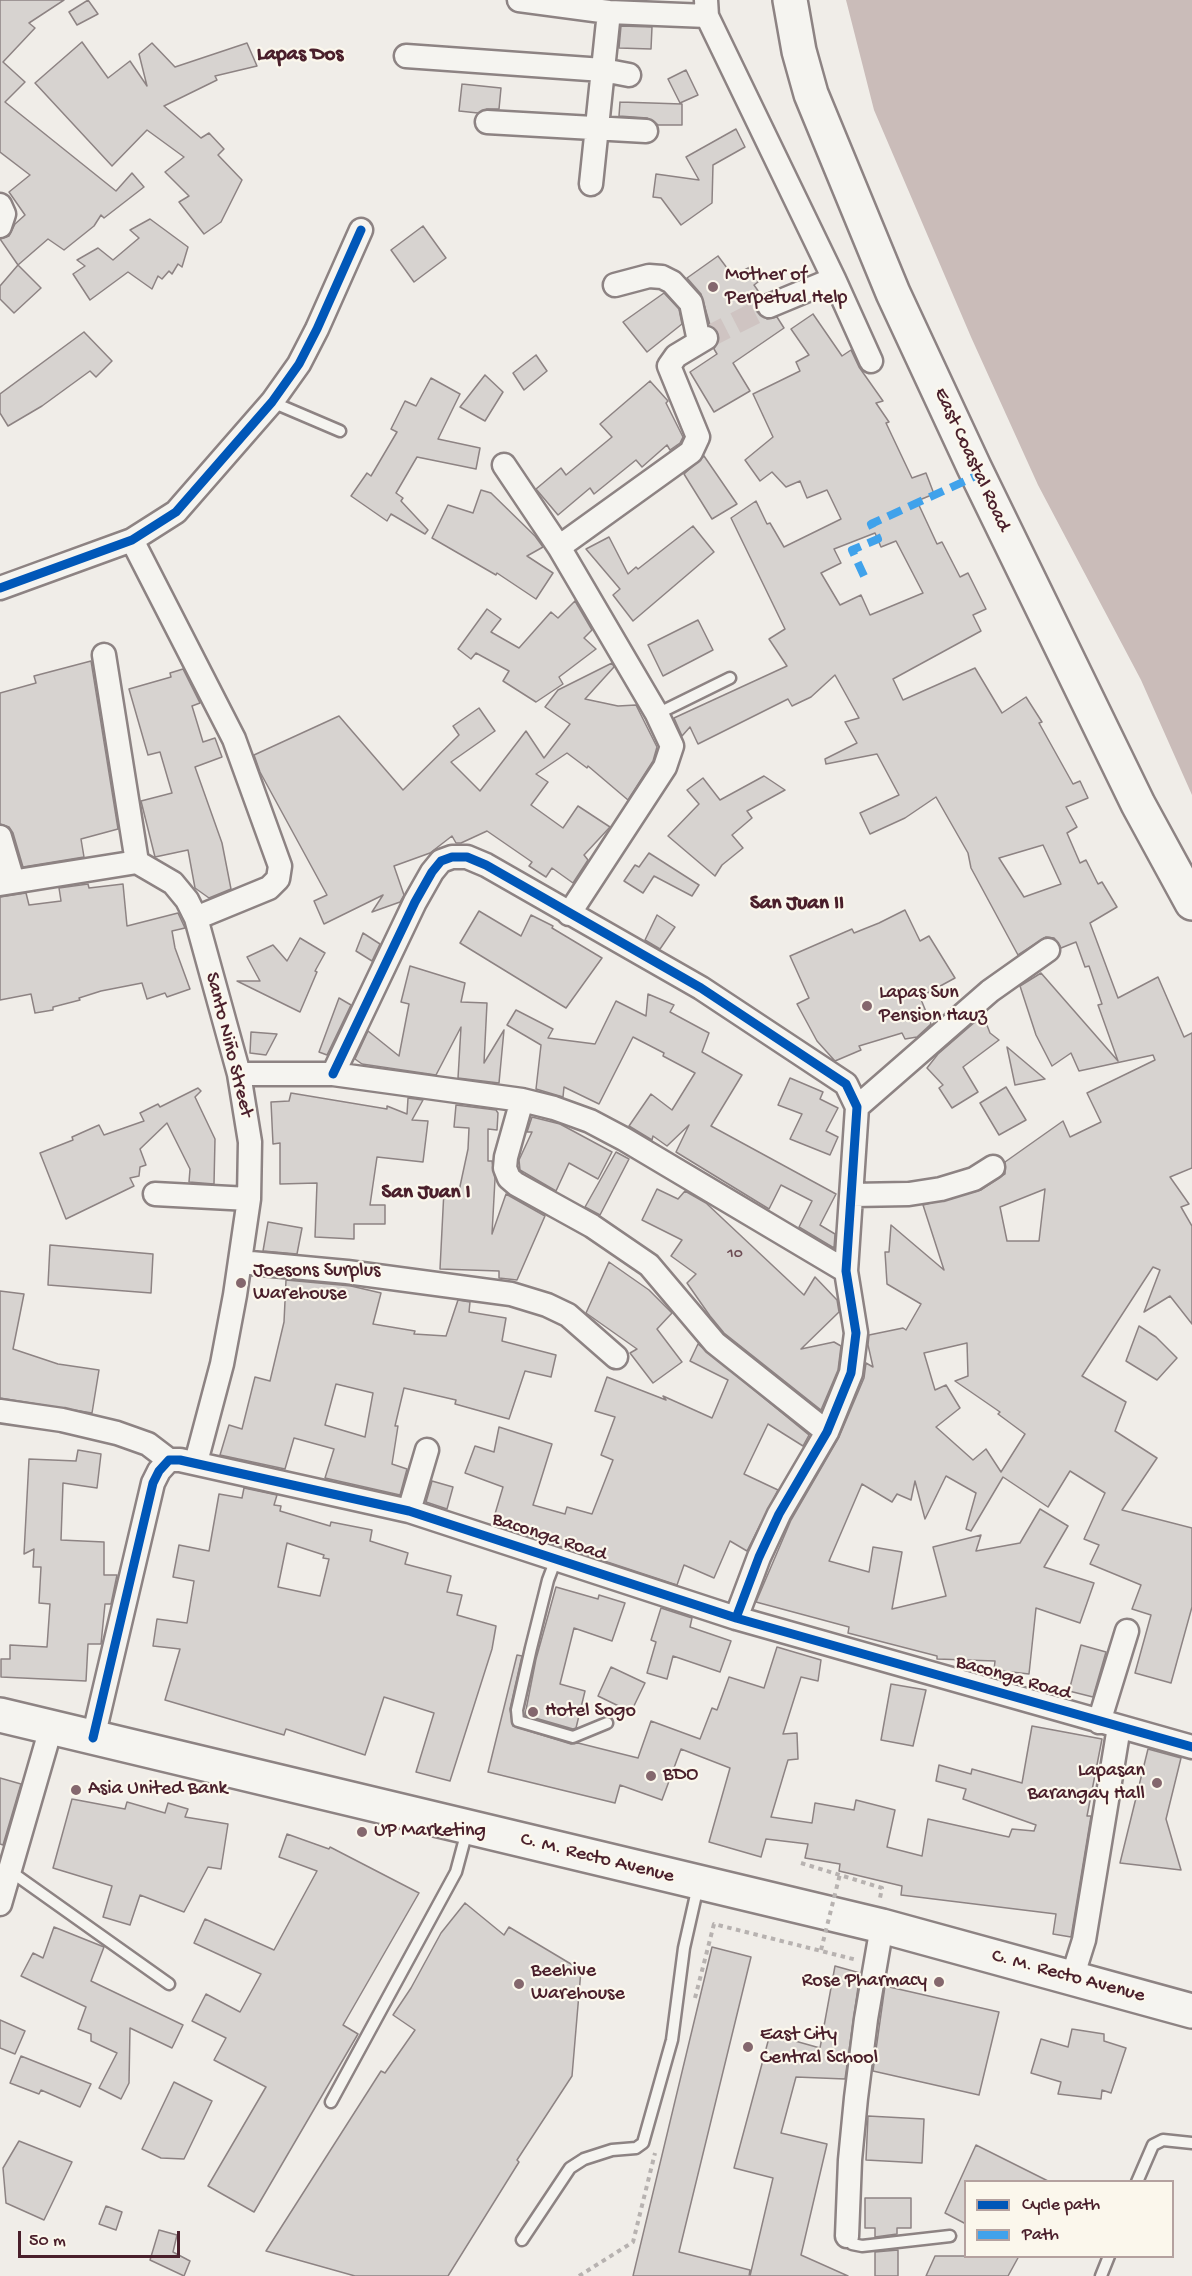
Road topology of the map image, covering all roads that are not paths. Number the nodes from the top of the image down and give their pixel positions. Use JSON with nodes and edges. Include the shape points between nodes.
{"nodes":[{"id":1,"x":519,"y":0,"type":"edge"},
{"id":2,"x":790,"y":0,"type":"edge"},
{"id":3,"x":706,"y":8,"type":"edge"},
{"id":4,"x":609,"y":12,"type":"junction"},
{"id":5,"x":406,"y":56,"type":"dead end"},
{"id":6,"x":603,"y":70,"type":"junction"},
{"id":7,"x":629,"y":75,"type":"dead end"},
{"id":8,"x":487,"y":122,"type":"dead end"},
{"id":9,"x":597,"y":127,"type":"junction"},
{"id":10,"x":646,"y":131,"type":"dead end"},
{"id":11,"x":591,"y":184,"type":"dead end"},
{"id":12,"x":0,"y":205,"type":"edge"},
{"id":13,"x":0,"y":226,"type":"edge"},
{"id":14,"x":361,"y":230,"type":"dead end"},
{"id":15,"x":834,"y":279,"type":"junction"},
{"id":16,"x":615,"y":285,"type":"dead end"},
{"id":17,"x":769,"y":306,"type":"tunnel mouth"},
{"id":18,"x":871,"y":361,"type":"dead end"},
{"id":19,"x":272,"y":402,"type":"junction"},
{"id":20,"x":340,"y":431,"type":"dead end"},
{"id":21,"x":504,"y":465,"type":"dead end"},
{"id":22,"x":132,"y":540,"type":"junction"},
{"id":23,"x":560,"y":547,"type":"junction"},
{"id":24,"x":0,"y":588,"type":"edge"},
{"id":25,"x":105,"y":655,"type":"dead end"},
{"id":26,"x":730,"y":678,"type":"dead end"},
{"id":27,"x":657,"y":714,"type":"junction"},
{"id":28,"x":0,"y":837,"type":"edge"},
{"id":29,"x":136,"y":862,"type":"junction"},
{"id":30,"x":7,"y":882,"type":"edge"},
{"id":31,"x":1192,"y":903,"type":"edge"},
{"id":32,"x":569,"y":914,"type":"junction"},
{"id":33,"x":196,"y":918,"type":"junction"},
{"id":34,"x":1048,"y":950,"type":"dead end"},
{"id":35,"x":239,"y":1074,"type":"junction"},
{"id":36,"x":333,"y":1074,"type":"junction"},
{"id":37,"x":522,"y":1100,"type":"junction"},
{"id":38,"x":857,"y":1107,"type":"junction"},
{"id":39,"x":993,"y":1167,"type":"dead end"},
{"id":40,"x":155,"y":1194,"type":"dead end"},
{"id":41,"x":852,"y":1195,"type":"junction"},
{"id":42,"x":249,"y":1199,"type":"junction"},
{"id":43,"x":240,"y":1262,"type":"junction"},
{"id":44,"x":846,"y":1271,"type":"junction"},
{"id":45,"x":616,"y":1357,"type":"dead end"},
{"id":46,"x":0,"y":1411,"type":"edge"},
{"id":47,"x":827,"y":1432,"type":"junction"},
{"id":48,"x":427,"y":1450,"type":"dead end"},
{"id":49,"x":169,"y":1460,"type":"junction"},
{"id":50,"x":196,"y":1462,"type":"junction"},
{"id":51,"x":409,"y":1511,"type":"junction"},
{"id":52,"x":556,"y":1559,"type":"junction"},
{"id":53,"x":736,"y":1618,"type":"junction"},
{"id":54,"x":1127,"y":1631,"type":"dead end"},
{"id":55,"x":0,"y":1715,"type":"edge"},
{"id":56,"x":607,"y":1724,"type":"dead end"},
{"id":57,"x":1109,"y":1725,"type":"junction"},
{"id":58,"x":51,"y":1728,"type":"junction"},
{"id":59,"x":93,"y":1738,"type":"junction"},
{"id":60,"x":1192,"y":1747,"type":"edge"},
{"id":61,"x":468,"y":1828,"type":"junction"},
{"id":62,"x":10,"y":1871,"type":"junction"},
{"id":63,"x":698,"y":1883,"type":"junction"},
{"id":64,"x":0,"y":1904,"type":"edge"},
{"id":65,"x":882,"y":1926,"type":"junction"},
{"id":66,"x":1071,"y":1978,"type":"junction"},
{"id":67,"x":169,"y":1984,"type":"dead end"},
{"id":68,"x":1192,"y":2011,"type":"edge"},
{"id":69,"x":331,"y":2102,"type":"dead end"},
{"id":70,"x":1192,"y":2143,"type":"edge"},
{"id":71,"x":1137,"y":2180,"type":"edge"},
{"id":72,"x":847,"y":2236,"type":"joint"},
{"id":73,"x":950,"y":2236,"type":"dead end"},
{"id":74,"x":522,"y":2240,"type":"dead end"},
{"id":75,"x":1108,"y":2258,"type":"edge"},
{"id":76,"x":1101,"y":2276,"type":"edge"}],
"edges":[{"from":1,"to":4,"type":"street"},
{"from":2,"to":31,"type":"main road","name":"East Coastal Road","via":[[811,94],[893,293],[1133,794]]},
{"from":3,"to":4,"type":"street"},
{"from":3,"to":15,"type":"street"},
{"from":4,"to":6,"type":"street"},
{"from":5,"to":6,"type":"street"},
{"from":6,"to":7,"type":"street"},
{"from":6,"to":9,"type":"street"},
{"from":8,"to":9,"type":"street"},
{"from":9,"to":10,"type":"street"},
{"from":9,"to":11,"type":"street"},
{"from":12,"to":13,"type":"street","via":[[4,213]]},
{"from":14,"to":19,"type":"street","via":[[299,364]]},
{"from":15,"to":17,"type":"street"},
{"from":15,"to":18,"type":"street"},
{"from":16,"to":23,"type":"street","via":[[649,276],[662,277],[691,303],[703,340],[676,356],[669,366],[698,437],[691,452]]},
{"from":19,"to":20,"type":"lane"},
{"from":19,"to":22,"type":"street","via":[[176,512]]},
{"from":21,"to":23,"type":"street"},
{"from":22,"to":24,"type":"street"},
{"from":22,"to":33,"type":"street","via":[[234,739],[280,866],[278,879],[269,888]]},
{"from":23,"to":27,"type":"street"},
{"from":25,"to":29,"type":"street"},
{"from":26,"to":27,"type":"lane"},
{"from":27,"to":32,"type":"street","via":[[672,746],[670,759]]},
{"from":28,"to":30,"type":"street"},
{"from":29,"to":30,"type":"street"},
{"from":29,"to":33,"type":"street","name":"Santo Niño Street","via":[[173,883]]},
{"from":32,"to":36,"type":"street","via":[[467,857],[441,861],[415,902]]},
{"from":32,"to":38,"type":"street","via":[[768,1030],[846,1084]]},
{"from":33,"to":35,"type":"street","name":"Santo Niño Street"},
{"from":34,"to":38,"type":"street","via":[[990,991]]},
{"from":35,"to":36,"type":"street"},
{"from":35,"to":42,"type":"street","name":"Santo Niño Street","via":[[250,1142]]},
{"from":36,"to":37,"type":"street"},
{"from":37,"to":44,"type":"street","via":[[590,1121]]},
{"from":37,"to":47,"type":"street","via":[[506,1157],[509,1178],[592,1226],[649,1265],[715,1343]]},
{"from":38,"to":41,"type":"street"},
{"from":39,"to":41,"type":"street","via":[[974,1179],[941,1189]]},
{"from":40,"to":42,"type":"street"},
{"from":41,"to":44,"type":"street"},
{"from":42,"to":43,"type":"street","name":"Santo Niño Street"},
{"from":43,"to":45,"type":"street","via":[[511,1294],[568,1315]]},
{"from":43,"to":50,"type":"street","name":"Santo Niño Street","via":[[222,1365]]},
{"from":44,"to":47,"type":"street","via":[[855,1351],[851,1373]]},
{"from":46,"to":49,"type":"street","via":[[117,1433],[148,1444]]},
{"from":47,"to":53,"type":"street","via":[[779,1514]]},
{"from":48,"to":51,"type":"street"},
{"from":49,"to":50,"type":"street","name":"Baconga Road"},
{"from":49,"to":59,"type":"street","via":[[153,1483]]},
{"from":50,"to":51,"type":"street","name":"Baconga Road"},
{"from":51,"to":52,"type":"street","name":"Baconga Road"},
{"from":52,"to":53,"type":"street","name":"Baconga Road"},
{"from":52,"to":56,"type":"lane","via":[[531,1648],[518,1721],[573,1737]]},
{"from":53,"to":57,"type":"street","name":"Baconga Road"},
{"from":54,"to":57,"type":"street"},
{"from":55,"to":58,"type":"main road","name":"C. M. Recto Avenue"},
{"from":57,"to":60,"type":"street","name":"Baconga Road"},
{"from":57,"to":66,"type":"street","via":[[1084,1940]]},
{"from":58,"to":59,"type":"main road","name":"C. M. Recto Avenue"},
{"from":58,"to":62,"type":"street"},
{"from":59,"to":61,"type":"main road","name":"C. M. Recto Avenue"},
{"from":61,"to":63,"type":"main road","name":"C. M. Recto Avenue"},
{"from":61,"to":69,"type":"lane","via":[[456,1872]]},
{"from":62,"to":64,"type":"street"},
{"from":62,"to":67,"type":"lane"},
{"from":63,"to":65,"type":"main road","name":"C. M. Recto Avenue"},
{"from":63,"to":74,"type":"lane","via":[[684,1948],[672,2040],[643,2143],[584,2159],[570,2168]]},
{"from":65,"to":66,"type":"main road","name":"C. M. Recto Avenue"},
{"from":65,"to":72,"type":"street","via":[[856,2098]]},
{"from":66,"to":68,"type":"main road","name":"C. M. Recto Avenue"},
{"from":70,"to":71,"type":"lane","via":[[1163,2140],[1153,2145]]},
{"from":72,"to":73,"type":"lane","via":[[852,2244],[862,2246]]},
{"from":75,"to":76,"type":"lane"}]}
